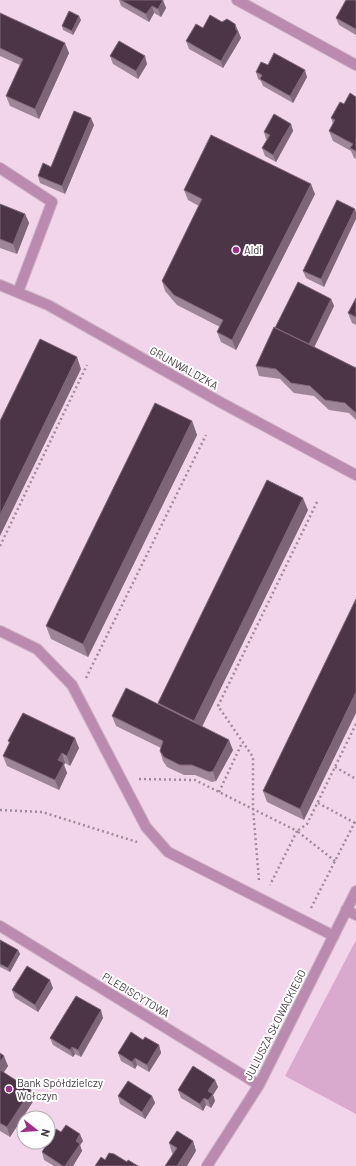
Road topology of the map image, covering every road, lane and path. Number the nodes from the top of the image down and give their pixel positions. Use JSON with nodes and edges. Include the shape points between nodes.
{"nodes":[{"id":1,"x":237,"y":0,"type":"edge"},
{"id":2,"x":356,"y":65,"type":"edge"},
{"id":3,"x":0,"y":168,"type":"edge"},
{"id":4,"x":0,"y":286,"type":"edge"},
{"id":5,"x":18,"y":292,"type":"junction"},
{"id":6,"x":87,"y":365,"type":"dead end"},
{"id":7,"x":206,"y":435,"type":"dead end"},
{"id":8,"x":356,"y":475,"type":"edge"},
{"id":9,"x":318,"y":500,"type":"dead end"},
{"id":10,"x":0,"y":546,"type":"edge"},
{"id":11,"x":0,"y":631,"type":"edge"},
{"id":12,"x":84,"y":682,"type":"dead end"},
{"id":13,"x":356,"y":724,"type":"edge"},
{"id":14,"x":355,"y":731,"type":"edge"},
{"id":15,"x":243,"y":742,"type":"junction"},
{"id":16,"x":335,"y":767,"type":"junction"},
{"id":17,"x":137,"y":779,"type":"dead end"},
{"id":18,"x":356,"y":779,"type":"edge"},
{"id":19,"x":219,"y":792,"type":"junction"},
{"id":20,"x":318,"y":803,"type":"junction"},
{"id":21,"x":253,"y":809,"type":"junction"},
{"id":22,"x":0,"y":810,"type":"edge"},
{"id":23,"x":356,"y":822,"type":"edge"},
{"id":24,"x":297,"y":832,"type":"junction"},
{"id":25,"x":138,"y":842,"type":"dead end"},
{"id":26,"x":336,"y":861,"type":"junction"},
{"id":27,"x":259,"y":884,"type":"dead end"},
{"id":28,"x":268,"y":888,"type":"dead end"},
{"id":29,"x":356,"y":891,"type":"edge"},
{"id":30,"x":346,"y":910,"type":"junction"},
{"id":31,"x":356,"y":915,"type":"edge"},
{"id":32,"x":304,"y":921,"type":"junction"},
{"id":33,"x":0,"y":926,"type":"edge"},
{"id":34,"x":334,"y":936,"type":"junction"},
{"id":35,"x":259,"y":1085,"type":"junction"},
{"id":36,"x":207,"y":1166,"type":"edge"}],
"edges":[{"from":1,"to":2,"type":"street"},
{"from":3,"to":5,"type":"street","via":[[52,202]]},
{"from":4,"to":5,"type":"street","name":"GRUNWALDZKA"},
{"from":5,"to":8,"type":"street","name":"GRUNWALDZKA","via":[[48,305]]},
{"from":6,"to":10,"type":"path"},
{"from":7,"to":12,"type":"path"},
{"from":9,"to":15,"type":"path","via":[[218,706]]},
{"from":11,"to":32,"type":"street","via":[[37,649],[72,685],[146,827],[168,852]]},
{"from":13,"to":14,"type":"path"},
{"from":14,"to":16,"type":"path"},
{"from":15,"to":19,"type":"path"},
{"from":15,"to":21,"type":"path","via":[[253,757]]},
{"from":16,"to":18,"type":"path"},
{"from":16,"to":20,"type":"path"},
{"from":17,"to":19,"type":"path","via":[[195,780]]},
{"from":19,"to":21,"type":"path"},
{"from":20,"to":23,"type":"path"},
{"from":20,"to":24,"type":"path","via":[[307,824]]},
{"from":21,"to":24,"type":"path"},
{"from":21,"to":27,"type":"path"},
{"from":22,"to":25,"type":"path","via":[[42,812]]},
{"from":23,"to":26,"type":"path"},
{"from":24,"to":26,"type":"path"},
{"from":24,"to":28,"type":"path"},
{"from":26,"to":32,"type":"path"},
{"from":29,"to":30,"type":"street","name":"JULIUSZA SŁOWACKIEGO"},
{"from":30,"to":31,"type":"street"},
{"from":30,"to":34,"type":"street","name":"JULIUSZA SŁOWACKIEGO"},
{"from":32,"to":34,"type":"street"},
{"from":33,"to":35,"type":"street","name":"PLEBISCYTOWA"},
{"from":34,"to":35,"type":"street","name":"JULIUSZA SŁOWACKIEGO"},
{"from":35,"to":36,"type":"street","name":"JULIUSZA SŁOWACKIEGO"}]}
